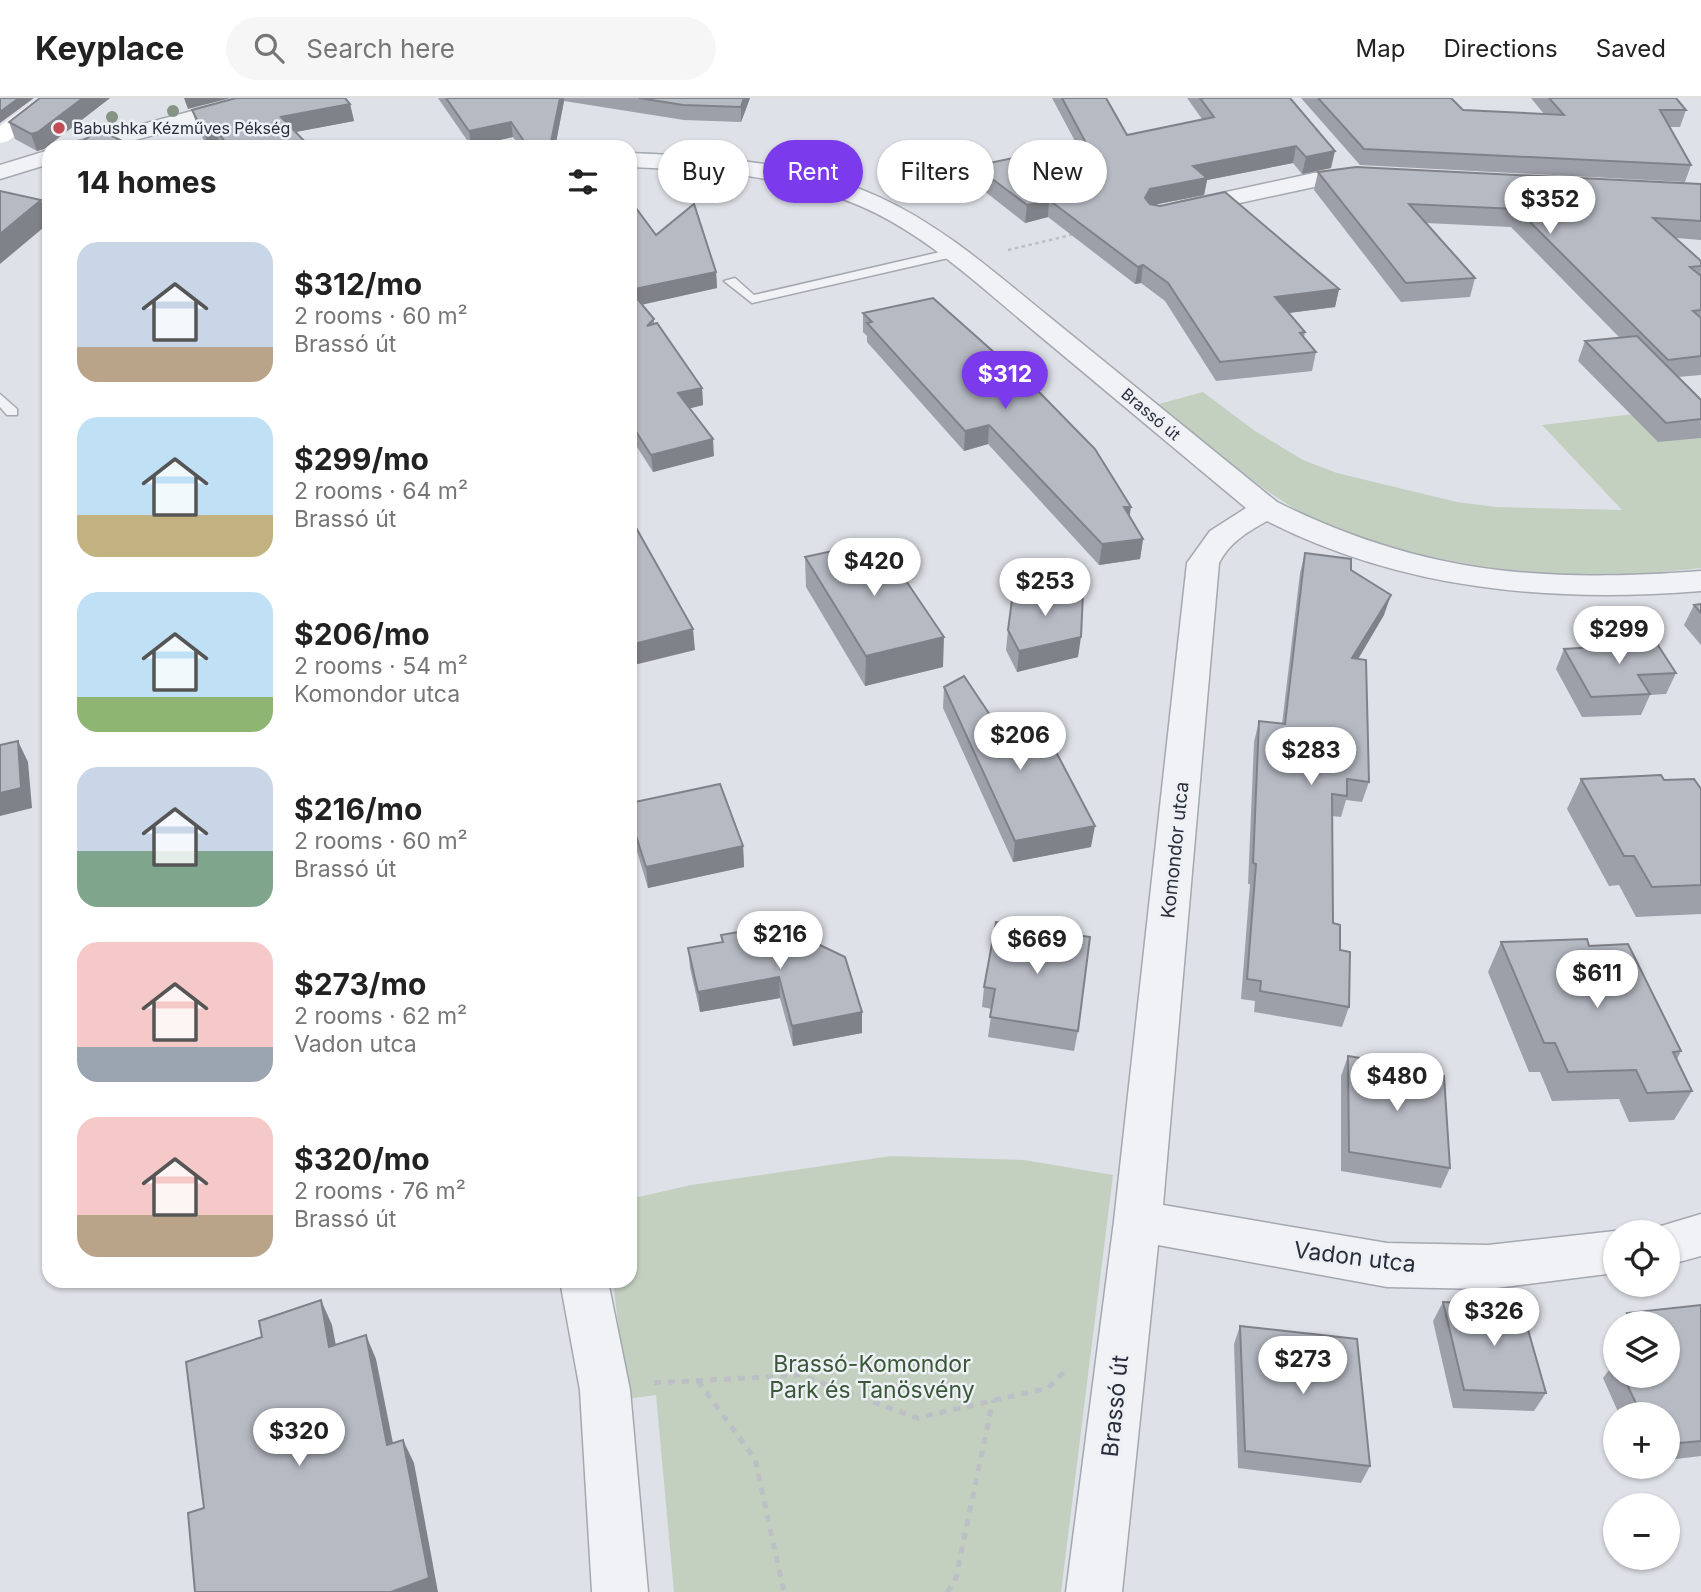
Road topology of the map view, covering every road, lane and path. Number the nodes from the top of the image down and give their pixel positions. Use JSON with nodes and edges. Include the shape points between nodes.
{"nodes":[{"id":1,"x":52,"y":98,"type":"edge"},
{"id":2,"x":266,"y":98,"type":"edge"},
{"id":3,"x":138,"y":130,"type":"junction"},
{"id":4,"x":0,"y":136,"type":"edge"},
{"id":5,"x":106,"y":140,"type":"edge"},
{"id":6,"x":153,"y":140,"type":"edge"},
{"id":7,"x":42,"y":159,"type":"edge"},
{"id":8,"x":637,"y":160,"type":"edge"},
{"id":9,"x":0,"y":172,"type":"edge"},
{"id":10,"x":1389,"y":176,"type":"edge"},
{"id":11,"x":1157,"y":214,"type":"edge"},
{"id":12,"x":1080,"y":233,"type":"edge"},
{"id":13,"x":958,"y":257,"type":"junction"},
{"id":14,"x":730,"y":281,"type":"dead end"},
{"id":15,"x":0,"y":398,"type":"edge"},
{"id":16,"x":12,"y":412,"type":"dead end"},
{"id":17,"x":1266,"y":509,"type":"junction"},
{"id":18,"x":1701,"y":581,"type":"edge"},
{"id":19,"x":1138,"y":1221,"type":"junction"},
{"id":20,"x":1701,"y":1235,"type":"edge"},
{"id":21,"x":1680,"y":1241,"type":"edge"},
{"id":22,"x":1603,"y":1253,"type":"edge"},
{"id":23,"x":585,"y":1288,"type":"edge"},
{"id":24,"x":1125,"y":1311,"type":"junction"},
{"id":25,"x":698,"y":1381,"type":"junction"},
{"id":26,"x":605,"y":1390,"type":"junction"},
{"id":27,"x":993,"y":1400,"type":"junction"},
{"id":28,"x":620,"y":1592,"type":"edge"},
{"id":29,"x":784,"y":1592,"type":"edge"},
{"id":30,"x":947,"y":1592,"type":"edge"},
{"id":31,"x":1094,"y":1592,"type":"edge"}],
"edges":[{"from":1,"to":4,"type":"street"},
{"from":2,"to":3,"type":"street"},
{"from":3,"to":5,"type":"street"},
{"from":3,"to":6,"type":"street"},
{"from":7,"to":9,"type":"street"},
{"from":8,"to":13,"type":"street","name":"Brassó út","via":[[687,162],[808,181],[870,202]]},
{"from":10,"to":11,"type":"street","via":[[1345,166],[1314,180]]},
{"from":12,"to":13,"type":"path"},
{"from":13,"to":14,"type":"lane","via":[[752,299]]},
{"from":13,"to":17,"type":"street","name":"Brassó út"},
{"from":15,"to":16,"type":"lane"},
{"from":17,"to":18,"type":"street","name":"Brassó út","via":[[1346,547],[1448,573],[1586,586]]},
{"from":17,"to":19,"type":"street","name":"Komondor utca","via":[[1220,537],[1203,563]]},
{"from":19,"to":22,"type":"street","name":"Vadon utca","via":[[1387,1265],[1488,1267]]},
{"from":19,"to":24,"type":"street","name":"Brassó út"},
{"from":20,"to":21,"type":"street"},
{"from":23,"to":26,"type":"street"},
{"from":24,"to":27,"type":"path","via":[[1048,1388]]},
{"from":24,"to":31,"type":"street","name":"Brassó út"},
{"from":25,"to":26,"type":"path"},
{"from":25,"to":27,"type":"path","via":[[800,1375],[917,1418]]},
{"from":25,"to":29,"type":"path","via":[[755,1459]]},
{"from":26,"to":28,"type":"street"},
{"from":27,"to":30,"type":"path","via":[[954,1582]]}]}
